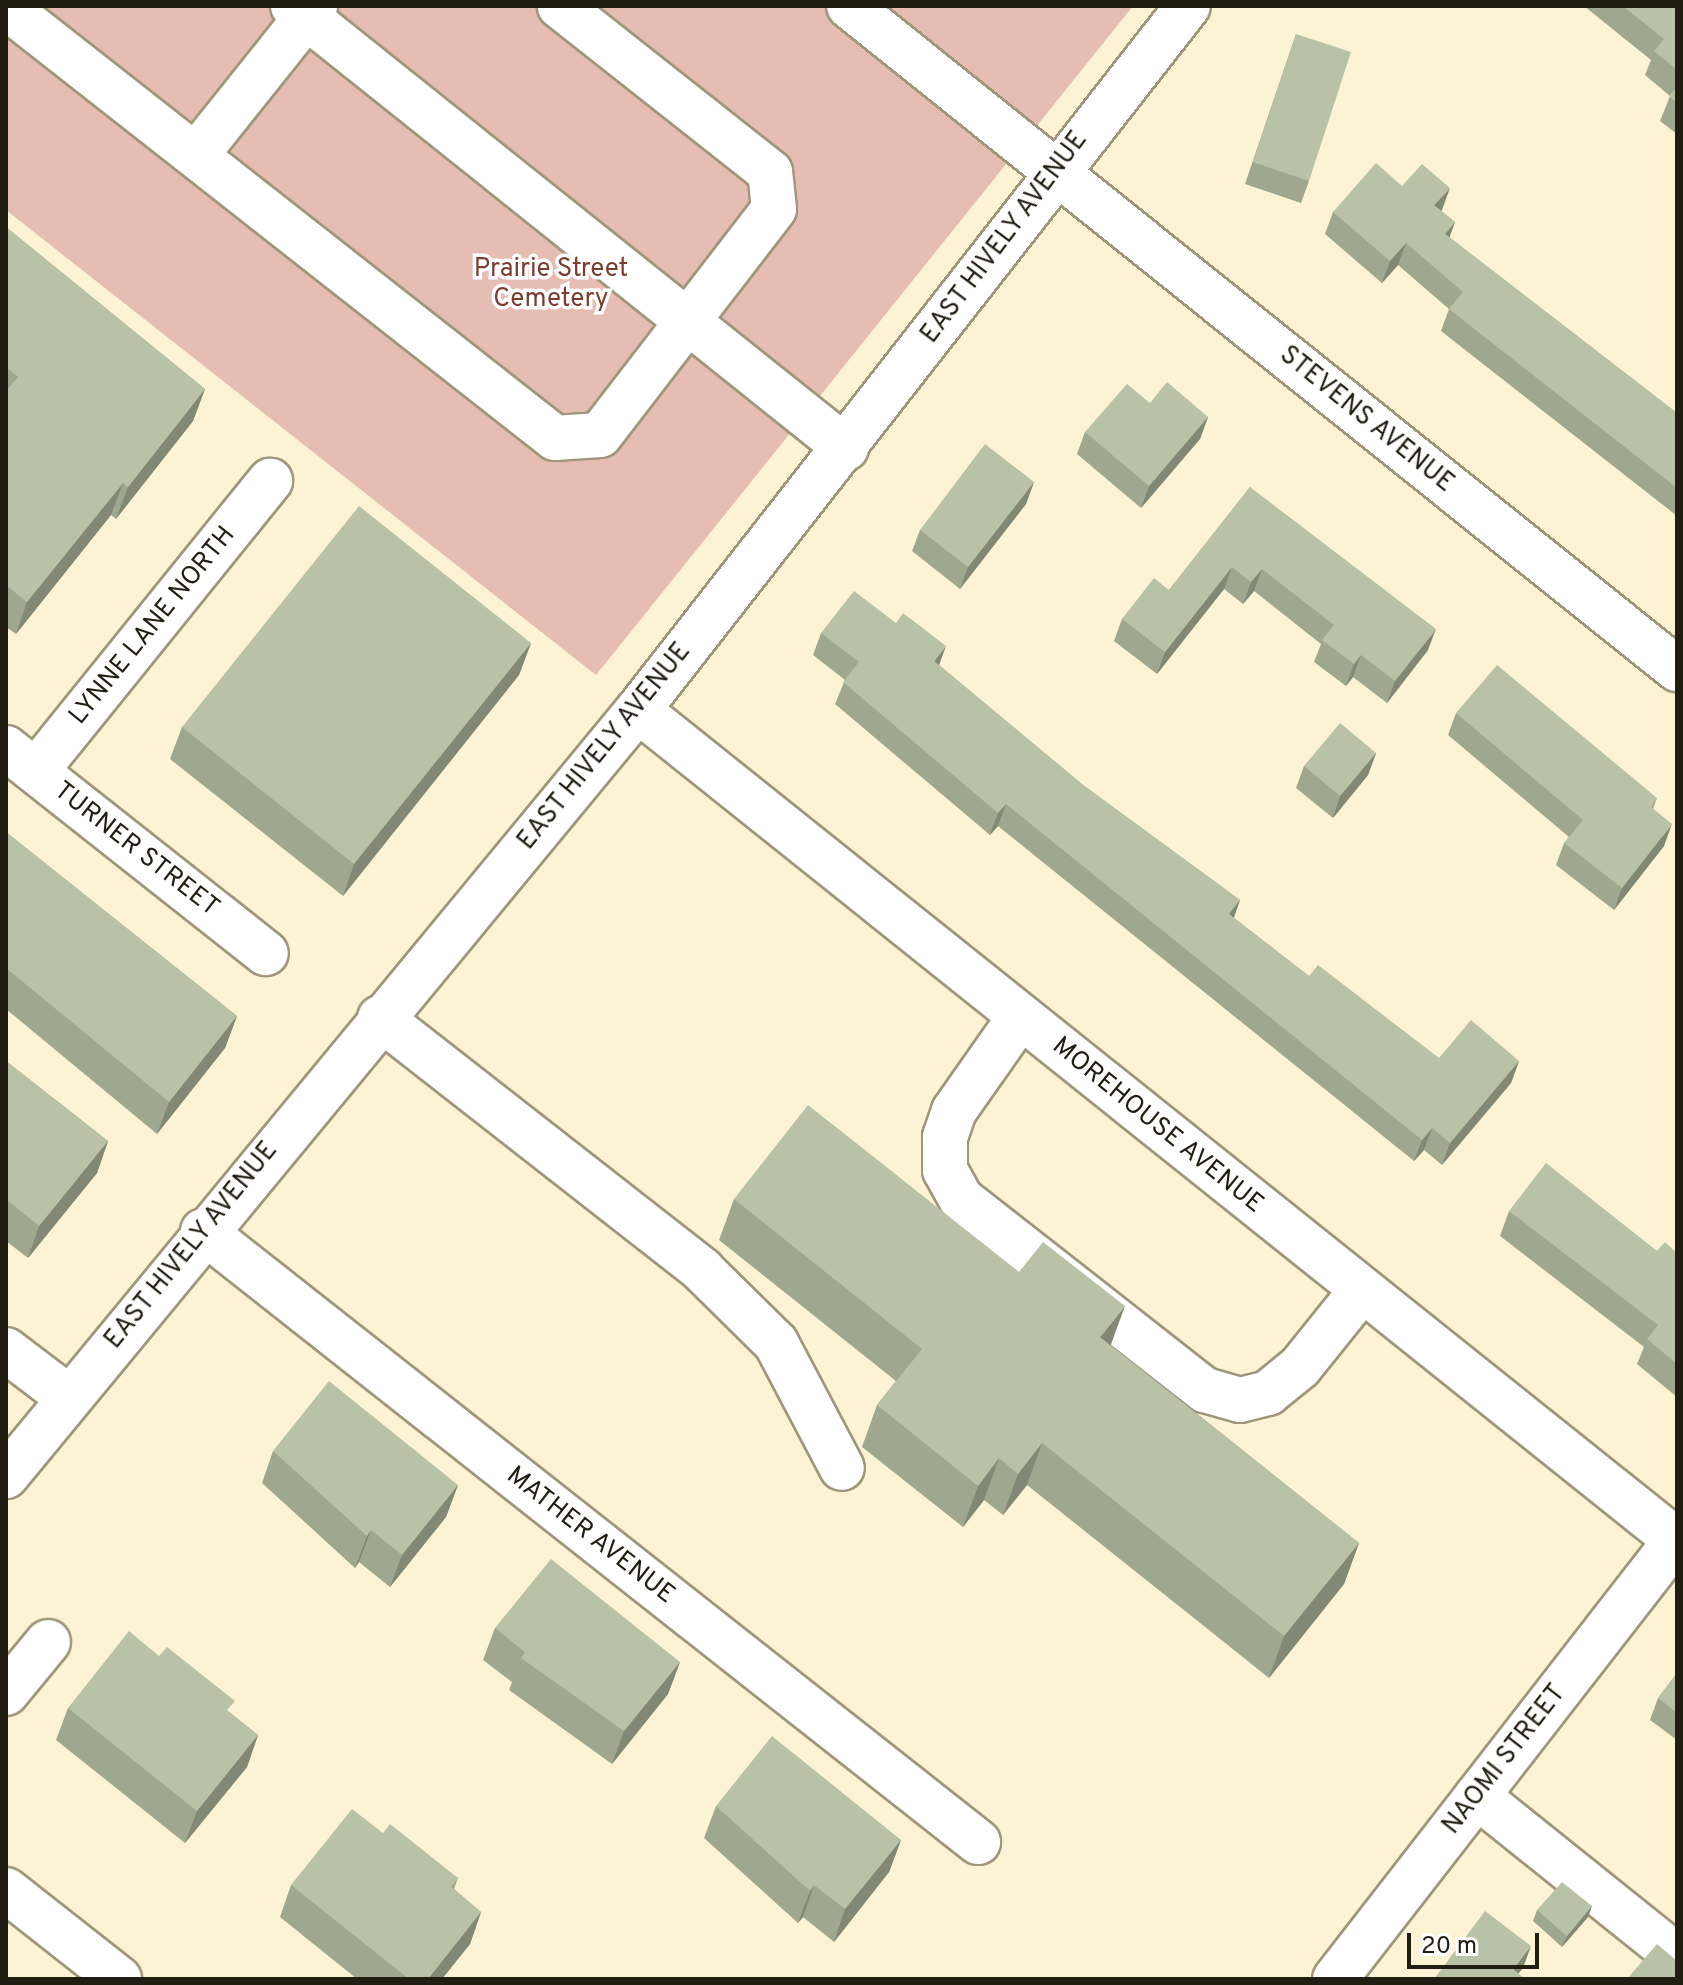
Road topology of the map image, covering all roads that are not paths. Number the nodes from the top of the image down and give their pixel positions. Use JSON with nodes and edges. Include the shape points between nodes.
{"nodes":[{"id":1,"x":560,"y":6,"type":"edge"},
{"id":2,"x":849,"y":6,"type":"edge"},
{"id":3,"x":6,"y":7,"type":"edge"},
{"id":4,"x":305,"y":10,"type":"edge"},
{"id":5,"x":1172,"y":12,"type":"edge"},
{"id":6,"x":196,"y":155,"type":"junction"},
{"id":7,"x":1055,"y":170,"type":"junction"},
{"id":8,"x":685,"y":318,"type":"junction"},
{"id":9,"x":846,"y":448,"type":"junction"},
{"id":10,"x":270,"y":481,"type":"dead end"},
{"id":11,"x":1677,"y":669,"type":"edge"},
{"id":12,"x":638,"y":710,"type":"junction"},
{"id":13,"x":21,"y":759,"type":"edge"},
{"id":14,"x":266,"y":953,"type":"dead end"},
{"id":15,"x":1020,"y":1017,"type":"junction"},
{"id":16,"x":380,"y":1018,"type":"junction"},
{"id":17,"x":203,"y":1231,"type":"junction"},
{"id":18,"x":1362,"y":1290,"type":"junction"},
{"id":19,"x":6,"y":1350,"type":"edge"},
{"id":20,"x":69,"y":1398,"type":"junction"},
{"id":21,"x":842,"y":1468,"type":"dead end"},
{"id":22,"x":6,"y":1476,"type":"edge"},
{"id":23,"x":1677,"y":1541,"type":"edge"},
{"id":24,"x":48,"y":1642,"type":"dead end"},
{"id":25,"x":6,"y":1693,"type":"edge"},
{"id":26,"x":1477,"y":1796,"type":"junction"},
{"id":27,"x":978,"y":1842,"type":"dead end"},
{"id":28,"x":6,"y":1890,"type":"edge"},
{"id":29,"x":1677,"y":1956,"type":"edge"},
{"id":30,"x":119,"y":1979,"type":"edge"},
{"id":31,"x":1335,"y":1979,"type":"edge"}],
"edges":[{"from":1,"to":8,"type":"street","via":[[770,172],[774,209]]},
{"from":2,"to":7,"type":"street","name":"STEVENS AVENUE"},
{"from":3,"to":6,"type":"street"},
{"from":4,"to":6,"type":"street"},
{"from":4,"to":8,"type":"street"},
{"from":5,"to":7,"type":"street","name":"EAST HIVELY AVENUE"},
{"from":6,"to":8,"type":"street","via":[[555,438],[600,435]]},
{"from":7,"to":9,"type":"street","name":"EAST HIVELY AVENUE"},
{"from":7,"to":11,"type":"street","name":"STEVENS AVENUE"},
{"from":8,"to":9,"type":"street"},
{"from":9,"to":12,"type":"street","name":"EAST HIVELY AVENUE"},
{"from":10,"to":13,"type":"street","name":"LYNNE LANE NORTH"},
{"from":12,"to":15,"type":"street","name":"MOREHOUSE AVENUE"},
{"from":12,"to":16,"type":"street","name":"EAST HIVELY AVENUE"},
{"from":13,"to":14,"type":"street","name":"TURNER STREET"},
{"from":15,"to":18,"type":"street","name":"MOREHOUSE AVENUE"},
{"from":15,"to":18,"type":"street","via":[[954,1111],[945,1137],[945,1170],[961,1199],[1205,1390],[1240,1400],[1268,1393],[1300,1367]]},
{"from":16,"to":17,"type":"street","name":"EAST HIVELY AVENUE"},
{"from":16,"to":21,"type":"street","via":[[702,1270],[776,1343]]},
{"from":17,"to":20,"type":"street","name":"EAST HIVELY AVENUE"},
{"from":17,"to":27,"type":"street","name":"MATHER AVENUE"},
{"from":18,"to":23,"type":"street","name":"MOREHOUSE AVENUE"},
{"from":19,"to":20,"type":"street"},
{"from":20,"to":22,"type":"street","name":"EAST HIVELY AVENUE"},
{"from":23,"to":26,"type":"street","name":"NAOMI STREET"},
{"from":24,"to":25,"type":"street"},
{"from":26,"to":29,"type":"street"},
{"from":26,"to":31,"type":"street","name":"NAOMI STREET"},
{"from":28,"to":30,"type":"street"}]}
